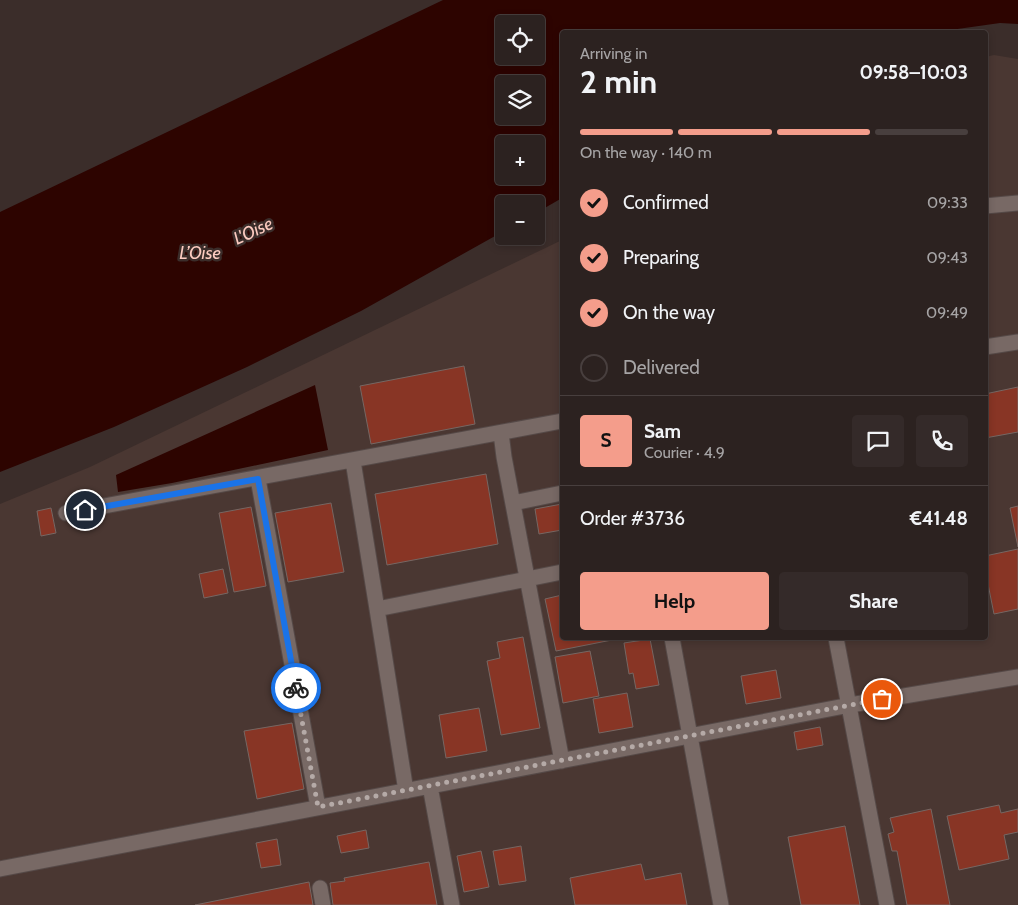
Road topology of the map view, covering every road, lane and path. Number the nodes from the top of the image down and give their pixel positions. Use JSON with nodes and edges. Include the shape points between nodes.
{"nodes":[{"id":1,"x":1018,"y":205,"type":"edge"},
{"id":2,"x":988,"y":206,"type":"edge"},
{"id":3,"x":1018,"y":342,"type":"edge"},
{"id":4,"x":988,"y":347,"type":"edge"},
{"id":5,"x":560,"y":421,"type":"edge"},
{"id":6,"x":501,"y":433,"type":"junction"},
{"id":7,"x":353,"y":461,"type":"junction"},
{"id":8,"x":258,"y":479,"type":"junction"},
{"id":9,"x":560,"y":493,"type":"edge"},
{"id":10,"x":512,"y":503,"type":"junction"},
{"id":11,"x":66,"y":513,"type":"dead end"},
{"id":12,"x":560,"y":572,"type":"edge"},
{"id":13,"x":527,"y":579,"type":"junction"},
{"id":14,"x":377,"y":609,"type":"junction"},
{"id":15,"x":672,"y":640,"type":"edge"},
{"id":16,"x":836,"y":640,"type":"edge"},
{"id":17,"x":1018,"y":677,"type":"edge"},
{"id":18,"x":850,"y":704,"type":"junction"},
{"id":19,"x":690,"y":736,"type":"junction"},
{"id":20,"x":562,"y":761,"type":"junction"},
{"id":21,"x":430,"y":786,"type":"junction"},
{"id":22,"x":406,"y":791,"type":"junction"},
{"id":23,"x":318,"y":807,"type":"junction"},
{"id":24,"x":0,"y":869,"type":"edge"},
{"id":25,"x":320,"y":888,"type":"dead end"},
{"id":26,"x":323,"y":905,"type":"edge"},
{"id":27,"x":452,"y":905,"type":"edge"},
{"id":28,"x":721,"y":905,"type":"edge"},
{"id":29,"x":887,"y":905,"type":"edge"}],
"edges":[{"from":1,"to":2,"type":"lane"},
{"from":3,"to":4,"type":"lane"},
{"from":5,"to":6,"type":"lane"},
{"from":6,"to":7,"type":"lane"},
{"from":6,"to":10,"type":"lane"},
{"from":7,"to":8,"type":"lane"},
{"from":7,"to":14,"type":"lane"},
{"from":8,"to":11,"type":"lane"},
{"from":8,"to":23,"type":"lane"},
{"from":9,"to":10,"type":"lane"},
{"from":10,"to":13,"type":"lane"},
{"from":12,"to":13,"type":"lane"},
{"from":13,"to":14,"type":"lane"},
{"from":13,"to":20,"type":"lane"},
{"from":14,"to":22,"type":"lane"},
{"from":15,"to":19,"type":"lane"},
{"from":16,"to":18,"type":"lane"},
{"from":17,"to":18,"type":"lane"},
{"from":18,"to":19,"type":"lane"},
{"from":18,"to":29,"type":"lane"},
{"from":19,"to":20,"type":"lane"},
{"from":19,"to":28,"type":"lane"},
{"from":20,"to":21,"type":"lane"},
{"from":21,"to":22,"type":"lane"},
{"from":21,"to":27,"type":"lane"},
{"from":22,"to":23,"type":"lane"},
{"from":23,"to":24,"type":"lane"},
{"from":25,"to":26,"type":"lane"}]}
